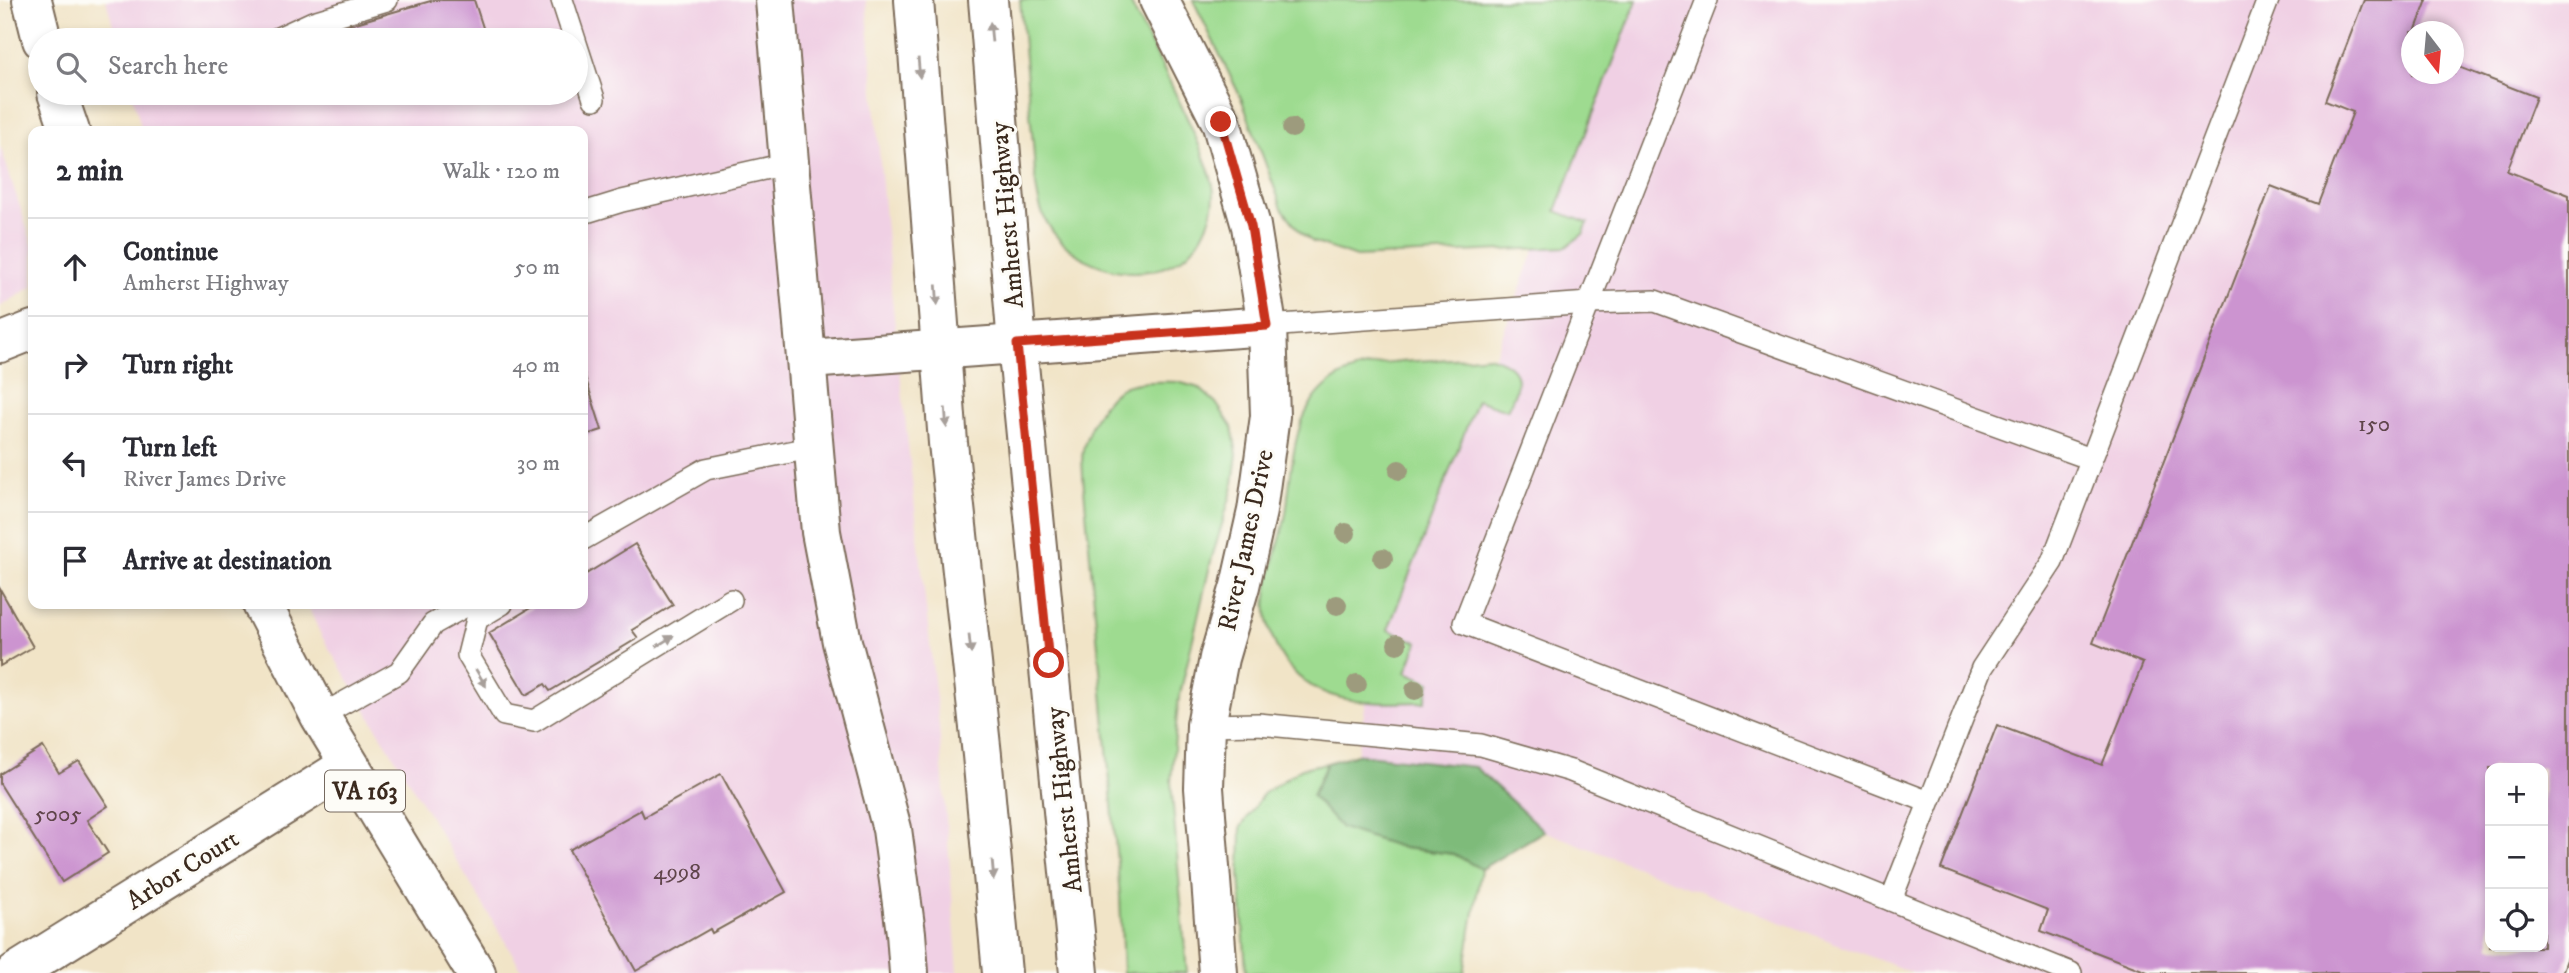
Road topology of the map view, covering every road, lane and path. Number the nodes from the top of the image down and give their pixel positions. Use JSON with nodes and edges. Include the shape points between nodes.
{"nodes":[{"id":1,"x":32,"y":0,"type":"edge"},
{"id":2,"x":387,"y":0,"type":"edge"},
{"id":3,"x":562,"y":0,"type":"edge"},
{"id":4,"x":775,"y":0,"type":"edge"},
{"id":5,"x":914,"y":0,"type":"edge"},
{"id":6,"x":988,"y":0,"type":"edge"},
{"id":7,"x":1159,"y":0,"type":"edge"},
{"id":8,"x":1707,"y":0,"type":"edge"},
{"id":9,"x":2268,"y":0,"type":"edge"},
{"id":10,"x":40,"y":28,"type":"edge"},
{"id":11,"x":300,"y":28,"type":"edge"},
{"id":12,"x":571,"y":28,"type":"edge"},
{"id":13,"x":588,"y":80,"type":"edge"},
{"id":14,"x":594,"y":99,"type":"dead end"},
{"id":15,"x":61,"y":105,"type":"edge"},
{"id":16,"x":68,"y":126,"type":"edge"},
{"id":17,"x":790,"y":163,"type":"junction"},
{"id":18,"x":588,"y":211,"type":"edge"},
{"id":19,"x":1589,"y":303,"type":"junction"},
{"id":20,"x":1267,"y":326,"type":"junction"},
{"id":21,"x":28,"y":332,"type":"edge"},
{"id":22,"x":0,"y":343,"type":"edge"},
{"id":23,"x":1017,"y":344,"type":"junction"},
{"id":24,"x":942,"y":350,"type":"junction"},
{"id":25,"x":808,"y":359,"type":"junction"},
{"id":26,"x":815,"y":447,"type":"junction"},
{"id":27,"x":2091,"y":459,"type":"junction"},
{"id":28,"x":588,"y":536,"type":"edge"},
{"id":29,"x":731,"y":600,"type":"dead end"},
{"id":30,"x":265,"y":609,"type":"edge"},
{"id":31,"x":460,"y":609,"type":"edge"},
{"id":32,"x":494,"y":609,"type":"edge"},
{"id":33,"x":320,"y":716,"type":"junction"},
{"id":34,"x":1206,"y":724,"type":"junction"},
{"id":35,"x":349,"y":765,"type":"junction"},
{"id":36,"x":1928,"y":802,"type":"junction"},
{"id":37,"x":1891,"y":900,"type":"junction"},
{"id":38,"x":15,"y":973,"type":"edge"},
{"id":39,"x":476,"y":973,"type":"edge"},
{"id":40,"x":909,"y":973,"type":"edge"},
{"id":41,"x":1002,"y":973,"type":"edge"},
{"id":42,"x":1079,"y":973,"type":"edge"},
{"id":43,"x":1218,"y":973,"type":"edge"},
{"id":44,"x":2071,"y":973,"type":"edge"}],
"edges":[{"from":1,"to":10,"type":"main road"},
{"from":2,"to":11,"type":"lane"},
{"from":3,"to":12,"type":"lane"},
{"from":4,"to":17,"type":"main road"},
{"from":5,"to":24,"type":"main road","one_way":true},
{"from":23,"to":6,"type":"main road","name":"Amherst Highway","one_way":true},
{"from":7,"to":20,"type":"main road","name":"River James Drive","via":[[1221,122],[1251,226]]},
{"from":8,"to":19,"type":"lane"},
{"from":9,"to":27,"type":"lane"},
{"from":13,"to":14,"type":"lane"},
{"from":15,"to":16,"type":"main road"},
{"from":17,"to":18,"type":"lane"},
{"from":17,"to":25,"type":"main road"},
{"from":19,"to":20,"type":"lane"},
{"from":19,"to":27,"type":"lane","via":[[1655,301]]},
{"from":19,"to":36,"type":"lane","via":[[1464,623]]},
{"from":20,"to":23,"type":"main road"},
{"from":20,"to":34,"type":"main road","name":"River James Drive","via":[[1270,416],[1257,511]]},
{"from":21,"to":22,"type":"main road"},
{"from":23,"to":24,"type":"main road"},
{"from":23,"to":42,"type":"main road","name":"Amherst Highway"},
{"from":24,"to":25,"type":"main road"},
{"from":24,"to":41,"type":"main road","one_way":true},
{"from":25,"to":26,"type":"main road"},
{"from":26,"to":28,"type":"lane","via":[[706,469]]},
{"from":26,"to":40,"type":"main road","via":[[821,532],[842,642],[892,828]]},
{"from":27,"to":36,"type":"lane","via":[[2052,562],[1982,668]]},
{"from":32,"to":29,"type":"lane","one_way":true,"via":[[477,619],[468,655],[504,715],[534,721]]},
{"from":30,"to":33,"type":"main road","number":"VA 163"},
{"from":31,"to":33,"type":"lane","via":[[433,624],[399,672]]},
{"from":33,"to":35,"type":"main road","number":"VA 163"},
{"from":34,"to":37,"type":"lane","via":[[1258,724],[1481,745],[1571,771]]},
{"from":34,"to":43,"type":"main road","name":"River James Drive","via":[[1204,788]]},
{"from":35,"to":38,"type":"main road","name":"Arbor Court"},
{"from":35,"to":39,"type":"main road","number":"VA 163"},
{"from":36,"to":37,"type":"lane"},
{"from":37,"to":44,"type":"lane"}]}
